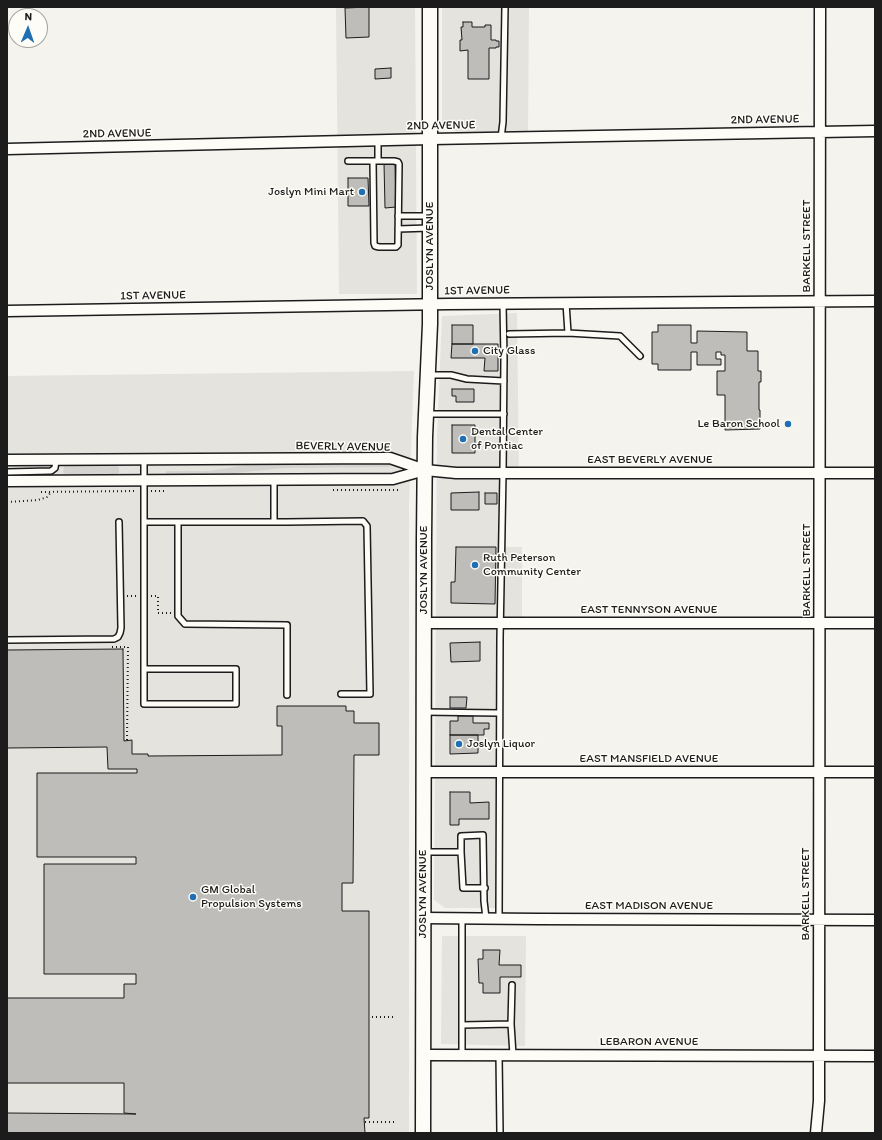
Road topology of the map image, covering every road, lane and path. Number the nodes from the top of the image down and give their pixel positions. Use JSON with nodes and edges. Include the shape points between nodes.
{"nodes":[{"id":1,"x":430,"y":7,"type":"edge"},
{"id":2,"x":505,"y":7,"type":"edge"},
{"id":3,"x":820,"y":7,"type":"edge"},
{"id":4,"x":875,"y":131,"type":"edge"},
{"id":5,"x":820,"y":132,"type":"junction"},
{"id":6,"x":501,"y":138,"type":"junction"},
{"id":7,"x":431,"y":139,"type":"junction"},
{"id":8,"x":378,"y":141,"type":"junction"},
{"id":9,"x":7,"y":149,"type":"edge"},
{"id":10,"x":376,"y":161,"type":"junction"},
{"id":11,"x":348,"y":162,"type":"dead end"},
{"id":12,"x":398,"y":216,"type":"junction"},
{"id":13,"x":430,"y":222,"type":"junction"},
{"id":14,"x":398,"y":229,"type":"junction"},
{"id":15,"x":875,"y":301,"type":"edge"},
{"id":16,"x":820,"y":302,"type":"junction"},
{"id":17,"x":566,"y":303,"type":"junction"},
{"id":18,"x":503,"y":304,"type":"junction"},
{"id":19,"x":430,"y":305,"type":"junction"},
{"id":20,"x":7,"y":311,"type":"edge"},
{"id":21,"x":568,"y":333,"type":"junction"},
{"id":22,"x":509,"y":334,"type":"dead end"},
{"id":23,"x":640,"y":356,"type":"dead end"},
{"id":24,"x":428,"y":376,"type":"junction"},
{"id":25,"x":504,"y":382,"type":"junction"},
{"id":26,"x":426,"y":414,"type":"junction"},
{"id":27,"x":504,"y":414,"type":"junction"},
{"id":28,"x":7,"y":460,"type":"edge"},
{"id":29,"x":56,"y":460,"type":"junction"},
{"id":30,"x":144,"y":460,"type":"junction"},
{"id":31,"x":425,"y":470,"type":"junction"},
{"id":32,"x":7,"y":472,"type":"edge"},
{"id":33,"x":504,"y":473,"type":"junction"},
{"id":34,"x":820,"y":473,"type":"junction"},
{"id":35,"x":875,"y":473,"type":"edge"},
{"id":36,"x":144,"y":480,"type":"junction"},
{"id":37,"x":274,"y":480,"type":"junction"},
{"id":38,"x":7,"y":481,"type":"edge"},
{"id":39,"x":51,"y":492,"type":"dead end"},
{"id":40,"x":7,"y":502,"type":"edge"},
{"id":41,"x":119,"y":522,"type":"dead end"},
{"id":42,"x":144,"y":522,"type":"junction"},
{"id":43,"x":178,"y":522,"type":"junction"},
{"id":44,"x":274,"y":522,"type":"junction"},
{"id":45,"x":424,"y":623,"type":"junction"},
{"id":46,"x":500,"y":623,"type":"junction"},
{"id":47,"x":820,"y":623,"type":"junction"},
{"id":48,"x":875,"y":623,"type":"edge"},
{"id":49,"x":7,"y":640,"type":"edge"},
{"id":50,"x":105,"y":648,"type":"dead end"},
{"id":51,"x":144,"y":669,"type":"junction"},
{"id":52,"x":287,"y":694,"type":"dead end"},
{"id":53,"x":342,"y":694,"type":"dead end"},
{"id":54,"x":424,"y":712,"type":"junction"},
{"id":55,"x":499,"y":713,"type":"junction"},
{"id":56,"x":127,"y":740,"type":"dead end"},
{"id":57,"x":423,"y":772,"type":"junction"},
{"id":58,"x":499,"y":772,"type":"junction"},
{"id":59,"x":820,"y":772,"type":"junction"},
{"id":60,"x":875,"y":772,"type":"edge"},
{"id":61,"x":423,"y":852,"type":"junction"},
{"id":62,"x":461,"y":852,"type":"junction"},
{"id":63,"x":485,"y":888,"type":"junction"},
{"id":64,"x":423,"y":918,"type":"junction"},
{"id":65,"x":462,"y":918,"type":"junction"},
{"id":66,"x":486,"y":918,"type":"junction"},
{"id":67,"x":499,"y":918,"type":"junction"},
{"id":68,"x":819,"y":920,"type":"junction"},
{"id":69,"x":875,"y":920,"type":"edge"},
{"id":70,"x":512,"y":985,"type":"dead end"},
{"id":71,"x":372,"y":1017,"type":"dead end"},
{"id":72,"x":396,"y":1017,"type":"dead end"},
{"id":73,"x":511,"y":1024,"type":"junction"},
{"id":74,"x":462,"y":1026,"type":"junction"},
{"id":75,"x":423,"y":1055,"type":"junction"},
{"id":76,"x":462,"y":1055,"type":"junction"},
{"id":77,"x":499,"y":1055,"type":"junction"},
{"id":78,"x":513,"y":1055,"type":"junction"},
{"id":79,"x":819,"y":1056,"type":"junction"},
{"id":80,"x":875,"y":1056,"type":"edge"},
{"id":81,"x":365,"y":1122,"type":"dead end"},
{"id":82,"x":396,"y":1122,"type":"dead end"},
{"id":83,"x":423,"y":1133,"type":"edge"},
{"id":84,"x":500,"y":1133,"type":"edge"},
{"id":85,"x":816,"y":1133,"type":"edge"}],
"edges":[{"from":1,"to":7,"type":"main road","name":"JOSLYN AVENUE"},
{"from":2,"to":6,"type":"lane"},
{"from":3,"to":5,"type":"street","name":"BARKELL STREET"},
{"from":4,"to":5,"type":"street","name":"2ND AVENUE"},
{"from":5,"to":6,"type":"street","name":"2ND AVENUE"},
{"from":5,"to":16,"type":"street","name":"BARKELL STREET"},
{"from":6,"to":7,"type":"street","name":"2ND AVENUE"},
{"from":7,"to":8,"type":"street","name":"2ND AVENUE"},
{"from":7,"to":13,"type":"main road","name":"JOSLYN AVENUE"},
{"from":8,"to":9,"type":"street","name":"2ND AVENUE"},
{"from":8,"to":10,"type":"lane"},
{"from":10,"to":11,"type":"lane"},
{"from":10,"to":12,"type":"lane","via":[[398,162]]},
{"from":10,"to":14,"type":"lane","via":[[375,246],[396,247]]},
{"from":12,"to":13,"type":"lane"},
{"from":12,"to":14,"type":"lane"},
{"from":13,"to":14,"type":"lane"},
{"from":13,"to":19,"type":"main road","name":"JOSLYN AVENUE"},
{"from":15,"to":16,"type":"street","name":"1ST AVENUE"},
{"from":16,"to":17,"type":"street","name":"1ST AVENUE"},
{"from":16,"to":34,"type":"street","name":"BARKELL STREET"},
{"from":17,"to":18,"type":"street","name":"1ST AVENUE"},
{"from":17,"to":21,"type":"lane"},
{"from":18,"to":19,"type":"street","name":"1ST AVENUE"},
{"from":18,"to":25,"type":"lane"},
{"from":19,"to":20,"type":"street","name":"1ST AVENUE"},
{"from":19,"to":24,"type":"main road","name":"JOSLYN AVENUE"},
{"from":21,"to":22,"type":"lane"},
{"from":21,"to":23,"type":"lane","via":[[620,336]]},
{"from":24,"to":25,"type":"lane","via":[[451,375]]},
{"from":24,"to":26,"type":"main road","name":"JOSLYN AVENUE"},
{"from":25,"to":27,"type":"lane"},
{"from":26,"to":27,"type":"lane"},
{"from":26,"to":31,"type":"main road","name":"JOSLYN AVENUE"},
{"from":27,"to":33,"type":"lane"},
{"from":28,"to":29,"type":"street","name":"BEVERLY AVENUE"},
{"from":29,"to":30,"type":"street","name":"BEVERLY AVENUE"},
{"from":29,"to":32,"type":"lane","via":[[55,468],[51,471]]},
{"from":30,"to":31,"type":"street","name":"BEVERLY AVENUE","via":[[390,458]]},
{"from":30,"to":36,"type":"lane"},
{"from":31,"to":33,"type":"street","name":"EAST BEVERLY AVENUE"},
{"from":31,"to":37,"type":"street","via":[[393,479]]},
{"from":31,"to":45,"type":"main road","name":"JOSLYN AVENUE"},
{"from":33,"to":34,"type":"street","name":"EAST BEVERLY AVENUE"},
{"from":33,"to":46,"type":"lane"},
{"from":34,"to":35,"type":"street","name":"EAST BEVERLY AVENUE"},
{"from":34,"to":47,"type":"street","name":"BARKELL STREET"},
{"from":36,"to":37,"type":"street"},
{"from":36,"to":38,"type":"street"},
{"from":36,"to":42,"type":"lane"},
{"from":37,"to":44,"type":"lane"},
{"from":39,"to":40,"type":"path","via":[[47,497],[38,500]]},
{"from":41,"to":49,"type":"lane","via":[[121,628],[118,637]]},
{"from":42,"to":43,"type":"lane"},
{"from":42,"to":51,"type":"lane"},
{"from":43,"to":44,"type":"lane"},
{"from":43,"to":52,"type":"lane","via":[[178,616],[186,624],[287,625]]},
{"from":44,"to":53,"type":"lane","via":[[363,521],[367,526],[370,694]]},
{"from":45,"to":46,"type":"street","name":"EAST TENNYSON AVENUE"},
{"from":45,"to":54,"type":"main road","name":"JOSLYN AVENUE"},
{"from":46,"to":47,"type":"street","name":"EAST TENNYSON AVENUE"},
{"from":46,"to":55,"type":"lane"},
{"from":47,"to":48,"type":"street","name":"EAST TENNYSON AVENUE"},
{"from":47,"to":59,"type":"street","name":"BARKELL STREET"},
{"from":50,"to":56,"type":"path","via":[[128,648]]},
{"from":51,"to":51,"type":"lane","via":[[144,704],[236,704],[236,669]]},
{"from":54,"to":55,"type":"lane"},
{"from":54,"to":57,"type":"main road","name":"JOSLYN AVENUE"},
{"from":55,"to":58,"type":"lane"},
{"from":57,"to":58,"type":"street","name":"EAST MANSFIELD AVENUE"},
{"from":57,"to":61,"type":"main road","name":"JOSLYN AVENUE"},
{"from":58,"to":59,"type":"street","name":"EAST MANSFIELD AVENUE"},
{"from":58,"to":67,"type":"lane"},
{"from":59,"to":60,"type":"street","name":"EAST MANSFIELD AVENUE"},
{"from":59,"to":68,"type":"street","name":"BARKELL STREET"},
{"from":61,"to":62,"type":"lane"},
{"from":61,"to":64,"type":"main road","name":"JOSLYN AVENUE"},
{"from":62,"to":63,"type":"lane","via":[[463,888]]},
{"from":62,"to":63,"type":"lane","via":[[461,836],[483,835]]},
{"from":63,"to":66,"type":"lane"},
{"from":64,"to":65,"type":"street","name":"EAST MADISON AVENUE"},
{"from":64,"to":75,"type":"main road","name":"JOSLYN AVENUE"},
{"from":65,"to":66,"type":"street","name":"EAST MADISON AVENUE"},
{"from":65,"to":74,"type":"lane"},
{"from":66,"to":67,"type":"street","name":"EAST MADISON AVENUE"},
{"from":67,"to":68,"type":"street","name":"EAST MADISON AVENUE"},
{"from":68,"to":69,"type":"street","name":"EAST MADISON AVENUE"},
{"from":68,"to":79,"type":"street","name":"BARKELL STREET"},
{"from":70,"to":73,"type":"lane"},
{"from":71,"to":72,"type":"path"},
{"from":73,"to":74,"type":"lane"},
{"from":73,"to":78,"type":"lane"},
{"from":74,"to":76,"type":"lane"},
{"from":75,"to":76,"type":"street","name":"LEBARON AVENUE"},
{"from":75,"to":83,"type":"main road","name":"JOSLYN AVENUE"},
{"from":76,"to":77,"type":"street","name":"LEBARON AVENUE"},
{"from":77,"to":78,"type":"street","name":"LEBARON AVENUE"},
{"from":77,"to":84,"type":"lane"},
{"from":78,"to":79,"type":"street","name":"LEBARON AVENUE"},
{"from":79,"to":80,"type":"street","name":"LEBARON AVENUE"},
{"from":79,"to":85,"type":"street","name":"BARKELL STREET"},
{"from":81,"to":82,"type":"path"}]}
